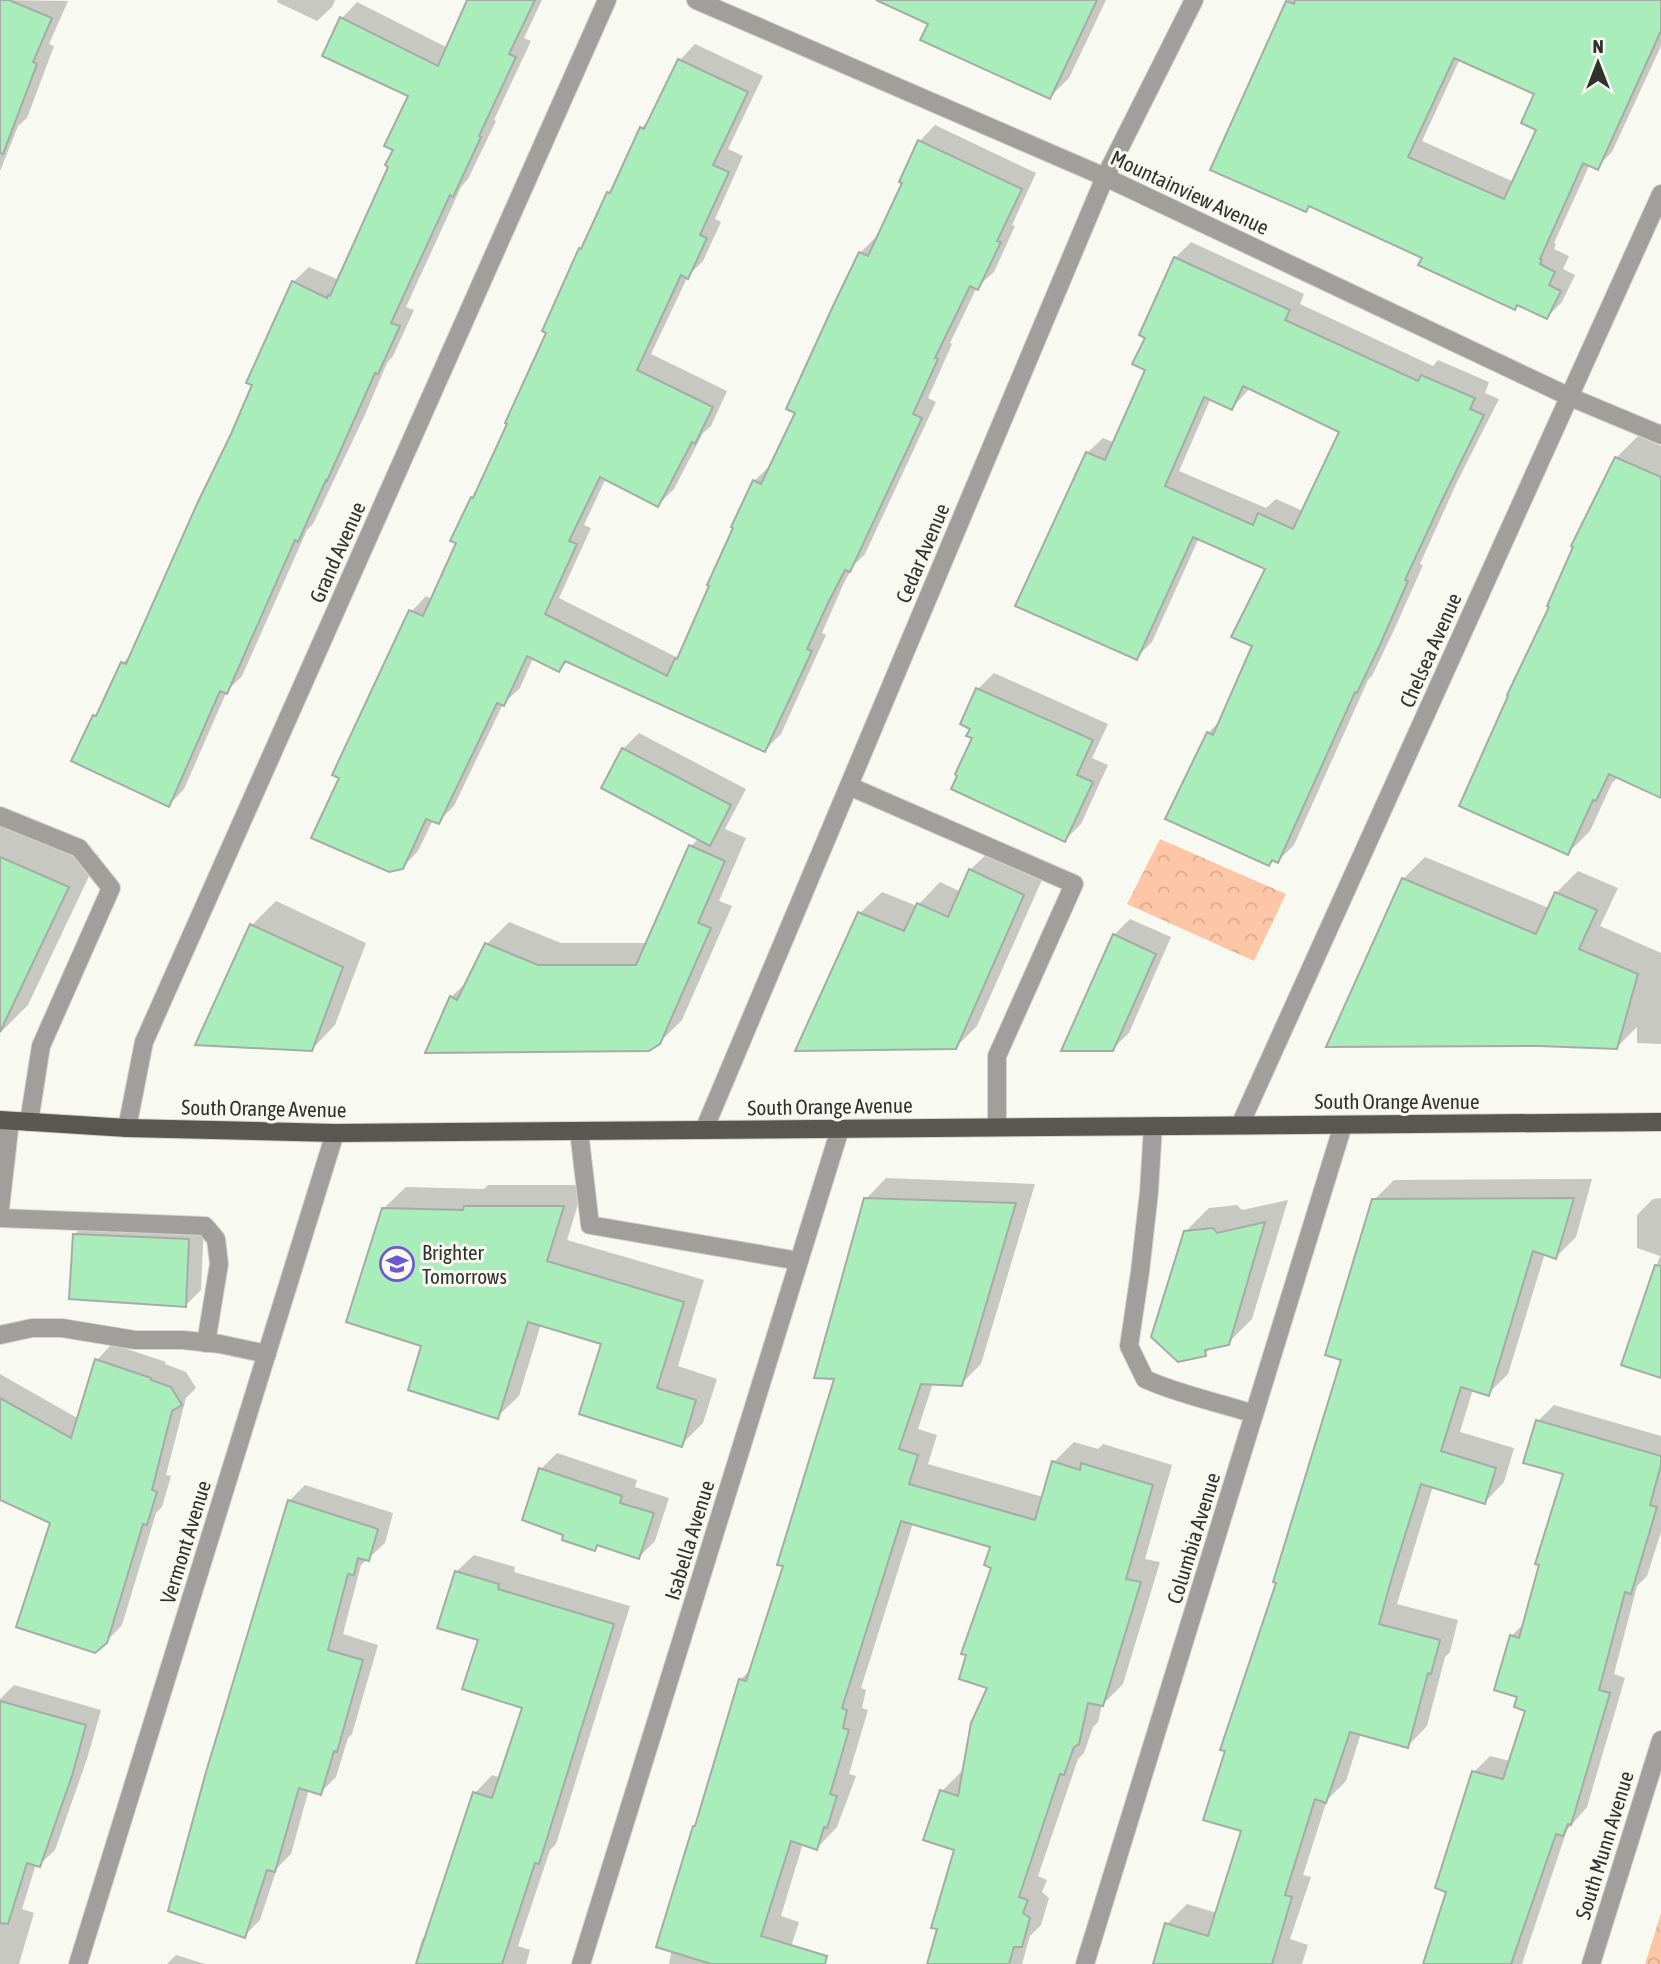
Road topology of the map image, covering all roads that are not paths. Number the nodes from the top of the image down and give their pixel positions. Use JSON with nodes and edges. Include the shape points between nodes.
{"nodes":[{"id":1,"x":607,"y":0,"type":"edge"},
{"id":2,"x":696,"y":0,"type":"edge"},
{"id":3,"x":1195,"y":0,"type":"edge"},
{"id":4,"x":1105,"y":177,"type":"junction"},
{"id":5,"x":1661,"y":194,"type":"edge"},
{"id":6,"x":1570,"y":397,"type":"junction"},
{"id":7,"x":1661,"y":435,"type":"edge"},
{"id":8,"x":849,"y":786,"type":"junction"},
{"id":9,"x":0,"y":816,"type":"edge"},
{"id":10,"x":5,"y":1121,"type":"edge"},
{"id":11,"x":29,"y":1122,"type":"junction"},
{"id":12,"x":1661,"y":1122,"type":"edge"},
{"id":13,"x":1240,"y":1125,"type":"junction"},
{"id":14,"x":1343,"y":1125,"type":"junction"},
{"id":15,"x":1153,"y":1126,"type":"junction"},
{"id":16,"x":998,"y":1127,"type":"junction"},
{"id":17,"x":127,"y":1128,"type":"junction"},
{"id":18,"x":840,"y":1129,"type":"junction"},
{"id":19,"x":704,"y":1130,"type":"junction"},
{"id":20,"x":579,"y":1131,"type":"junction"},
{"id":21,"x":335,"y":1133,"type":"junction"},
{"id":22,"x":0,"y":1209,"type":"edge"},
{"id":23,"x":0,"y":1218,"type":"edge"},
{"id":24,"x":799,"y":1261,"type":"junction"},
{"id":25,"x":0,"y":1335,"type":"edge"},
{"id":26,"x":206,"y":1343,"type":"junction"},
{"id":27,"x":267,"y":1354,"type":"junction"},
{"id":28,"x":1254,"y":1414,"type":"junction"},
{"id":29,"x":1661,"y":1740,"type":"edge"},
{"id":30,"x":78,"y":1964,"type":"edge"},
{"id":31,"x":581,"y":1964,"type":"edge"},
{"id":32,"x":1086,"y":1964,"type":"edge"},
{"id":33,"x":1591,"y":1964,"type":"edge"}],
"edges":[{"from":1,"to":17,"type":"street","name":"Grand Avenue","via":[[144,1042]]},
{"from":2,"to":4,"type":"street","name":"Mountainview Avenue"},
{"from":3,"to":4,"type":"street","name":"Cedar Avenue"},
{"from":4,"to":6,"type":"street","name":"Mountainview Avenue"},
{"from":4,"to":8,"type":"street","name":"Cedar Avenue"},
{"from":5,"to":6,"type":"street","name":"Chelsea Avenue"},
{"from":6,"to":7,"type":"street","name":"Mountainview Avenue"},
{"from":6,"to":13,"type":"street","name":"Chelsea Avenue"},
{"from":8,"to":16,"type":"street","via":[[1074,884],[998,1056]]},
{"from":8,"to":19,"type":"street","name":"Cedar Avenue"},
{"from":9,"to":11,"type":"street","via":[[79,848],[111,888],[41,1046]]},
{"from":10,"to":11,"type":"main road","name":"South Orange Avenue"},
{"from":10,"to":22,"type":"street"},
{"from":11,"to":17,"type":"main road","name":"South Orange Avenue"},
{"from":12,"to":14,"type":"main road","name":"South Orange Avenue"},
{"from":13,"to":14,"type":"main road","name":"South Orange Avenue"},
{"from":13,"to":15,"type":"main road","name":"South Orange Avenue"},
{"from":14,"to":28,"type":"street","name":"Columbia Avenue"},
{"from":15,"to":16,"type":"main road","name":"South Orange Avenue"},
{"from":15,"to":28,"type":"street","via":[[1129,1346],[1145,1379]]},
{"from":16,"to":18,"type":"main road","name":"South Orange Avenue"},
{"from":17,"to":21,"type":"main road","name":"South Orange Avenue"},
{"from":18,"to":19,"type":"main road","name":"South Orange Avenue"},
{"from":18,"to":24,"type":"street","name":"Isabella Avenue"},
{"from":19,"to":20,"type":"main road","name":"South Orange Avenue"},
{"from":20,"to":21,"type":"main road","name":"South Orange Avenue"},
{"from":20,"to":24,"type":"street","via":[[590,1225]]},
{"from":21,"to":27,"type":"street","name":"Vermont Avenue"},
{"from":23,"to":26,"type":"street","via":[[205,1227],[216,1239],[219,1264]]},
{"from":24,"to":31,"type":"street","name":"Isabella Avenue"},
{"from":25,"to":26,"type":"street","via":[[62,1328],[135,1340]]},
{"from":26,"to":27,"type":"street"},
{"from":27,"to":30,"type":"street","name":"Vermont Avenue"},
{"from":28,"to":32,"type":"street","name":"Columbia Avenue"},
{"from":29,"to":33,"type":"street","name":"South Munn Avenue"}]}
